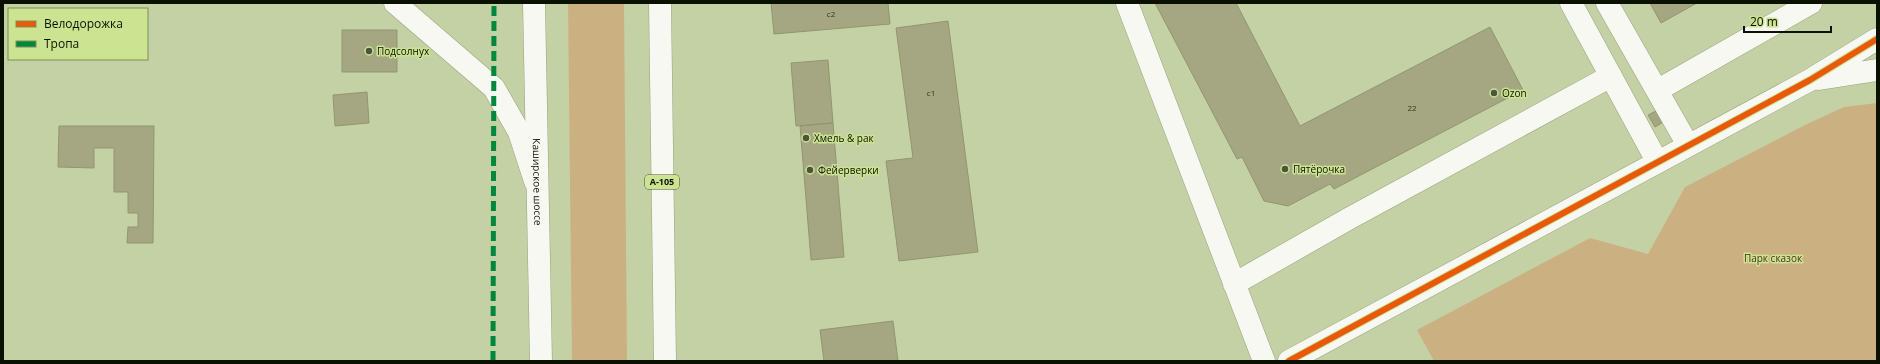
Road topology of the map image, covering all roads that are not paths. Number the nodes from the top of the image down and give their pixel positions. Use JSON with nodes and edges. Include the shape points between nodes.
{"nodes":[{"id":1,"x":395,"y":3,"type":"edge"},
{"id":2,"x":534,"y":3,"type":"edge"},
{"id":3,"x":660,"y":3,"type":"edge"},
{"id":4,"x":1127,"y":3,"type":"edge"},
{"id":5,"x":1571,"y":3,"type":"edge"},
{"id":6,"x":1607,"y":3,"type":"edge"},
{"id":7,"x":1811,"y":3,"type":"edge"},
{"id":8,"x":1877,"y":39,"type":"edge"},
{"id":9,"x":1877,"y":70,"type":"edge"},
{"id":10,"x":1611,"y":76,"type":"junction"},
{"id":11,"x":1810,"y":80,"type":"junction"},
{"id":12,"x":1658,"y":90,"type":"junction"},
{"id":13,"x":1688,"y":144,"type":"junction"},
{"id":14,"x":1657,"y":161,"type":"junction"},
{"id":15,"x":538,"y":191,"type":"junction"},
{"id":16,"x":1234,"y":284,"type":"junction"},
{"id":17,"x":541,"y":361,"type":"edge"},
{"id":18,"x":665,"y":361,"type":"edge"},
{"id":19,"x":1264,"y":361,"type":"edge"},
{"id":20,"x":1289,"y":361,"type":"edge"}],
"edges":[{"from":1,"to":15,"type":"main road","via":[[494,88],[519,132]]},
{"from":2,"to":15,"type":"main road","name":"Каширское шоссе"},
{"from":3,"to":18,"type":"main road","number":"А-105"},
{"from":4,"to":16,"type":"main road"},
{"from":5,"to":10,"type":"main road"},
{"from":6,"to":12,"type":"main road"},
{"from":7,"to":12,"type":"main road"},
{"from":8,"to":11,"type":"main road"},
{"from":9,"to":11,"type":"main road"},
{"from":10,"to":14,"type":"main road"},
{"from":10,"to":16,"type":"main road"},
{"from":11,"to":13,"type":"main road"},
{"from":12,"to":13,"type":"main road"},
{"from":13,"to":14,"type":"main road"},
{"from":14,"to":20,"type":"main road"},
{"from":15,"to":17,"type":"main road","name":"Каширское шоссе"},
{"from":16,"to":19,"type":"main road"}]}
